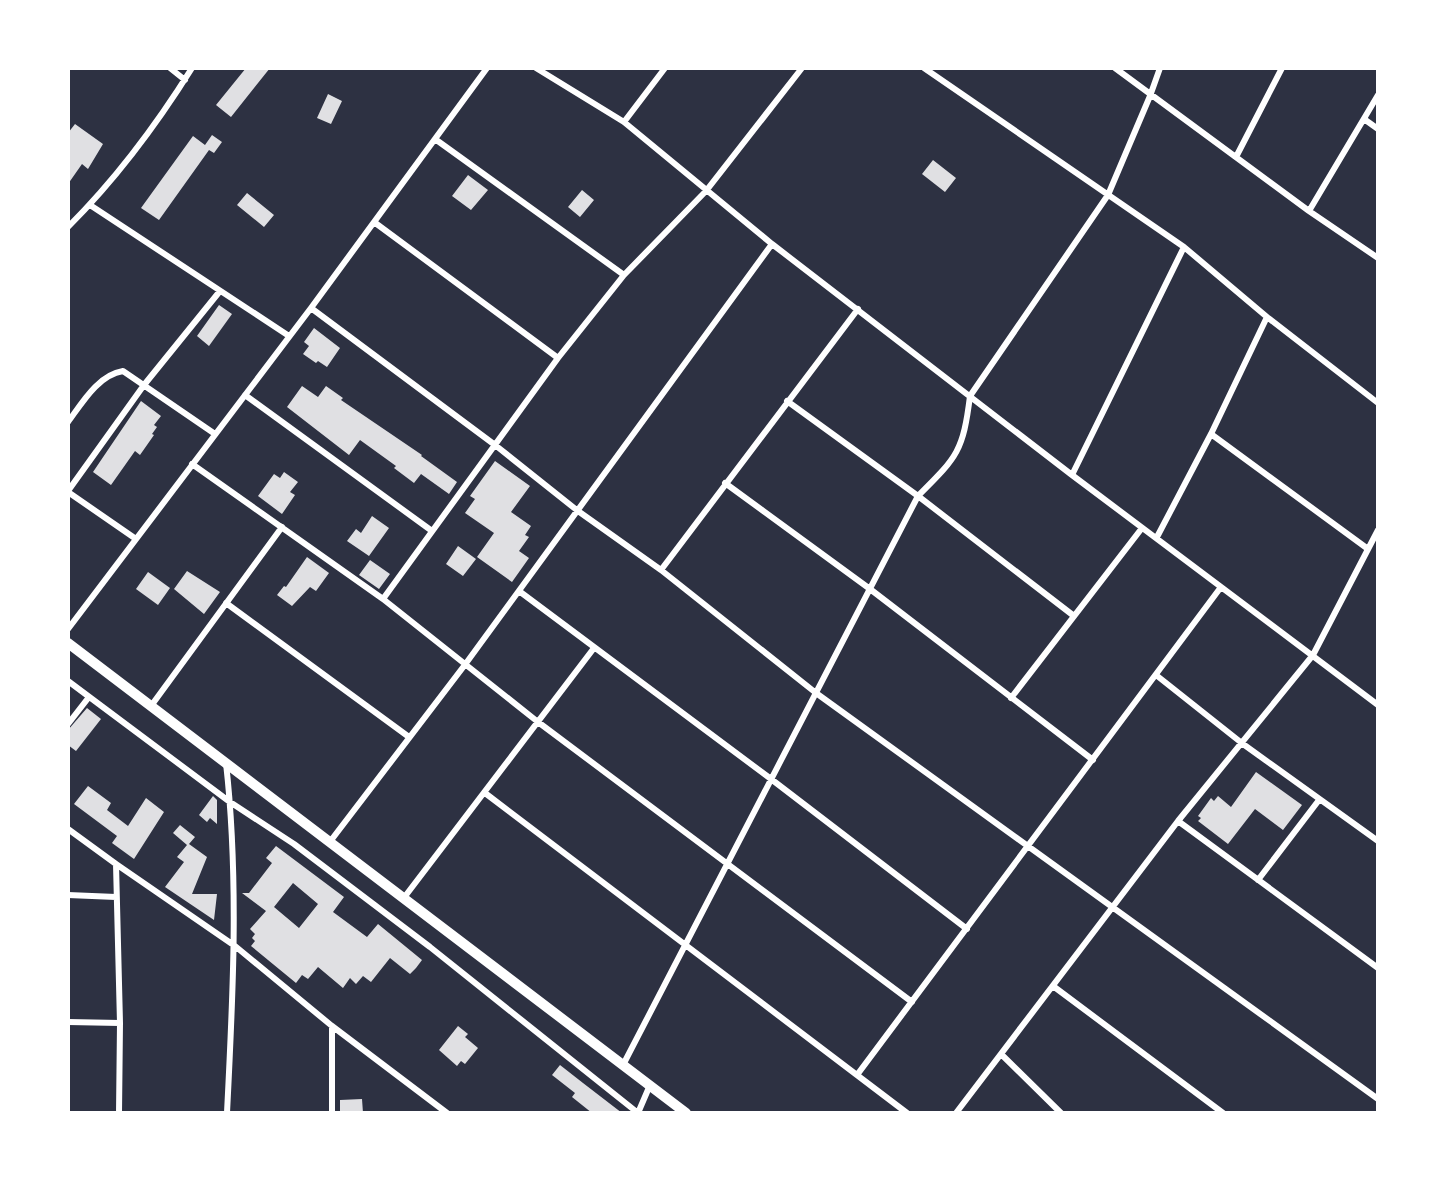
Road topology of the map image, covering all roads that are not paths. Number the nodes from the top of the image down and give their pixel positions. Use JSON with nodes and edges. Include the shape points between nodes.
{"nodes":[{"id":1,"x":170,"y":68,"type":"edge"},
{"id":2,"x":192,"y":68,"type":"edge"},
{"id":3,"x":487,"y":68,"type":"edge"},
{"id":4,"x":536,"y":68,"type":"edge"},
{"id":5,"x":665,"y":68,"type":"edge"},
{"id":6,"x":802,"y":68,"type":"edge"},
{"id":7,"x":1115,"y":68,"type":"edge"},
{"id":8,"x":1160,"y":68,"type":"edge"},
{"id":9,"x":1282,"y":68,"type":"edge"},
{"id":10,"x":928,"y":69,"type":"edge"},
{"id":11,"x":185,"y":80,"type":"junction"},
{"id":12,"x":1378,"y":95,"type":"edge"},
{"id":13,"x":1150,"y":96,"type":"junction"},
{"id":14,"x":1364,"y":119,"type":"junction"},
{"id":15,"x":624,"y":122,"type":"junction"},
{"id":16,"x":1378,"y":129,"type":"edge"},
{"id":17,"x":435,"y":139,"type":"junction"},
{"id":18,"x":1236,"y":157,"type":"junction"},
{"id":19,"x":706,"y":191,"type":"junction"},
{"id":20,"x":1108,"y":195,"type":"junction"},
{"id":21,"x":90,"y":205,"type":"junction"},
{"id":22,"x":1309,"y":211,"type":"junction"},
{"id":23,"x":374,"y":222,"type":"junction"},
{"id":24,"x":68,"y":227,"type":"edge"},
{"id":25,"x":772,"y":244,"type":"junction"},
{"id":26,"x":1184,"y":247,"type":"junction"},
{"id":27,"x":1378,"y":258,"type":"edge"},
{"id":28,"x":624,"y":275,"type":"junction"},
{"id":29,"x":220,"y":291,"type":"junction"},
{"id":30,"x":311,"y":308,"type":"junction"},
{"id":31,"x":858,"y":309,"type":"junction"},
{"id":32,"x":1267,"y":317,"type":"junction"},
{"id":33,"x":289,"y":336,"type":"junction"},
{"id":34,"x":558,"y":358,"type":"junction"},
{"id":35,"x":144,"y":385,"type":"junction"},
{"id":36,"x":245,"y":395,"type":"junction"},
{"id":37,"x":970,"y":396,"type":"junction"},
{"id":38,"x":787,"y":401,"type":"junction"},
{"id":39,"x":1378,"y":403,"type":"edge"},
{"id":40,"x":68,"y":422,"type":"edge"},
{"id":41,"x":215,"y":434,"type":"junction"},
{"id":42,"x":1211,"y":435,"type":"junction"},
{"id":43,"x":495,"y":445,"type":"junction"},
{"id":44,"x":192,"y":464,"type":"junction"},
{"id":45,"x":1072,"y":475,"type":"junction"},
{"id":46,"x":725,"y":483,"type":"junction"},
{"id":47,"x":68,"y":491,"type":"edge"},
{"id":48,"x":918,"y":496,"type":"junction"},
{"id":49,"x":578,"y":511,"type":"junction"},
{"id":50,"x":282,"y":527,"type":"junction"},
{"id":51,"x":1142,"y":528,"type":"junction"},
{"id":52,"x":1378,"y":530,"type":"edge"},
{"id":53,"x":432,"y":531,"type":"junction"},
{"id":54,"x":1157,"y":537,"type":"junction"},
{"id":55,"x":136,"y":540,"type":"junction"},
{"id":56,"x":1368,"y":549,"type":"junction"},
{"id":57,"x":661,"y":570,"type":"junction"},
{"id":58,"x":1221,"y":587,"type":"junction"},
{"id":59,"x":870,"y":589,"type":"junction"},
{"id":60,"x":519,"y":592,"type":"junction"},
{"id":61,"x":383,"y":599,"type":"junction"},
{"id":62,"x":226,"y":603,"type":"junction"},
{"id":63,"x":1074,"y":616,"type":"junction"},
{"id":64,"x":68,"y":629,"type":"edge"},
{"id":65,"x":68,"y":643,"type":"edge"},
{"id":66,"x":594,"y":648,"type":"junction"},
{"id":67,"x":1313,"y":655,"type":"junction"},
{"id":68,"x":464,"y":666,"type":"junction"},
{"id":69,"x":1156,"y":675,"type":"junction"},
{"id":70,"x":68,"y":681,"type":"edge"},
{"id":71,"x":816,"y":693,"type":"junction"},
{"id":72,"x":89,"y":697,"type":"junction"},
{"id":73,"x":1011,"y":698,"type":"junction"},
{"id":74,"x":1378,"y":705,"type":"edge"},
{"id":75,"x":150,"y":706,"type":"junction"},
{"id":76,"x":538,"y":722,"type":"junction"},
{"id":77,"x":68,"y":724,"type":"edge"},
{"id":78,"x":410,"y":737,"type":"junction"},
{"id":79,"x":1243,"y":744,"type":"junction"},
{"id":80,"x":1093,"y":760,"type":"junction"},
{"id":81,"x":226,"y":763,"type":"junction"},
{"id":82,"x":771,"y":779,"type":"junction"},
{"id":83,"x":485,"y":793,"type":"junction"},
{"id":84,"x":1319,"y":800,"type":"junction"},
{"id":85,"x":230,"y":802,"type":"junction"},
{"id":86,"x":1178,"y":821,"type":"junction"},
{"id":87,"x":68,"y":829,"type":"edge"},
{"id":88,"x":1378,"y":841,"type":"edge"},
{"id":89,"x":329,"y":843,"type":"junction"},
{"id":90,"x":1029,"y":846,"type":"junction"},
{"id":91,"x":728,"y":863,"type":"junction"},
{"id":92,"x":116,"y":864,"type":"junction"},
{"id":93,"x":1258,"y":880,"type":"junction"},
{"id":94,"x":68,"y":895,"type":"edge"},
{"id":95,"x":116,"y":897,"type":"junction"},
{"id":96,"x":403,"y":899,"type":"junction"},
{"id":97,"x":1113,"y":907,"type":"junction"},
{"id":98,"x":967,"y":929,"type":"junction"},
{"id":99,"x":686,"y":944,"type":"junction"},
{"id":100,"x":235,"y":946,"type":"junction"},
{"id":101,"x":1378,"y":968,"type":"edge"},
{"id":102,"x":1053,"y":986,"type":"junction"},
{"id":103,"x":912,"y":1002,"type":"junction"},
{"id":104,"x":68,"y":1022,"type":"edge"},
{"id":105,"x":120,"y":1023,"type":"junction"},
{"id":106,"x":332,"y":1026,"type":"junction"},
{"id":107,"x":1001,"y":1054,"type":"junction"},
{"id":108,"x":623,"y":1065,"type":"junction"},
{"id":109,"x":857,"y":1075,"type":"junction"},
{"id":110,"x":650,"y":1085,"type":"junction"},
{"id":111,"x":1378,"y":1099,"type":"edge"},
{"id":112,"x":119,"y":1113,"type":"edge"},
{"id":113,"x":227,"y":1113,"type":"edge"},
{"id":114,"x":332,"y":1113,"type":"edge"},
{"id":115,"x":447,"y":1113,"type":"edge"},
{"id":116,"x":638,"y":1113,"type":"edge"},
{"id":117,"x":686,"y":1113,"type":"edge"},
{"id":118,"x":907,"y":1113,"type":"edge"},
{"id":119,"x":956,"y":1113,"type":"edge"},
{"id":120,"x":1061,"y":1113,"type":"edge"},
{"id":121,"x":1223,"y":1113,"type":"edge"}],
"edges":[{"from":1,"to":11,"type":"street"},
{"from":2,"to":11,"type":"street"},
{"from":3,"to":17,"type":"street"},
{"from":4,"to":15,"type":"street"},
{"from":5,"to":15,"type":"street"},
{"from":6,"to":19,"type":"street"},
{"from":7,"to":13,"type":"street"},
{"from":8,"to":13,"type":"street"},
{"from":9,"to":18,"type":"street"},
{"from":10,"to":20,"type":"street"},
{"from":11,"to":21,"type":"street"},
{"from":12,"to":14,"type":"street"},
{"from":13,"to":18,"type":"street"},
{"from":13,"to":20,"type":"street"},
{"from":14,"to":16,"type":"street"},
{"from":14,"to":22,"type":"street"},
{"from":15,"to":19,"type":"street"},
{"from":17,"to":23,"type":"street"},
{"from":17,"to":28,"type":"street"},
{"from":18,"to":22,"type":"street"},
{"from":19,"to":25,"type":"street"},
{"from":19,"to":28,"type":"street"},
{"from":20,"to":26,"type":"street"},
{"from":20,"to":37,"type":"street"},
{"from":21,"to":24,"type":"street"},
{"from":21,"to":29,"type":"street"},
{"from":22,"to":27,"type":"street"},
{"from":23,"to":30,"type":"street"},
{"from":23,"to":34,"type":"street"},
{"from":25,"to":31,"type":"street"},
{"from":25,"to":49,"type":"street"},
{"from":26,"to":32,"type":"street"},
{"from":26,"to":45,"type":"street"},
{"from":28,"to":34,"type":"street"},
{"from":29,"to":33,"type":"street"},
{"from":29,"to":35,"type":"street"},
{"from":30,"to":33,"type":"street"},
{"from":30,"to":43,"type":"street"},
{"from":31,"to":37,"type":"street"},
{"from":31,"to":38,"type":"street"},
{"from":32,"to":39,"type":"street"},
{"from":32,"to":42,"type":"street"},
{"from":33,"to":36,"type":"street"},
{"from":34,"to":43,"type":"street"},
{"from":35,"to":40,"type":"street","via":[[123,371],[112,373]]},
{"from":35,"to":41,"type":"street"},
{"from":35,"to":47,"type":"street"},
{"from":36,"to":41,"type":"street"},
{"from":36,"to":53,"type":"street"},
{"from":37,"to":45,"type":"street"},
{"from":37,"to":48,"type":"street","via":[[958,453]]},
{"from":38,"to":46,"type":"street"},
{"from":38,"to":48,"type":"street"},
{"from":41,"to":44,"type":"street"},
{"from":42,"to":54,"type":"street"},
{"from":42,"to":56,"type":"street"},
{"from":43,"to":49,"type":"street"},
{"from":43,"to":53,"type":"street"},
{"from":44,"to":50,"type":"street"},
{"from":44,"to":55,"type":"street"},
{"from":45,"to":51,"type":"street"},
{"from":46,"to":57,"type":"street"},
{"from":46,"to":59,"type":"street"},
{"from":47,"to":55,"type":"street"},
{"from":48,"to":59,"type":"street"},
{"from":48,"to":63,"type":"street"},
{"from":49,"to":57,"type":"street"},
{"from":49,"to":60,"type":"street"},
{"from":50,"to":61,"type":"street"},
{"from":50,"to":62,"type":"street"},
{"from":51,"to":54,"type":"street"},
{"from":51,"to":63,"type":"street"},
{"from":52,"to":56,"type":"street"},
{"from":53,"to":61,"type":"street"},
{"from":54,"to":58,"type":"street"},
{"from":55,"to":64,"type":"street"},
{"from":56,"to":67,"type":"street"},
{"from":57,"to":71,"type":"street"},
{"from":58,"to":67,"type":"street"},
{"from":58,"to":69,"type":"street"},
{"from":59,"to":71,"type":"street"},
{"from":59,"to":73,"type":"street"},
{"from":60,"to":66,"type":"street"},
{"from":60,"to":68,"type":"street"},
{"from":61,"to":68,"type":"street"},
{"from":62,"to":75,"type":"street"},
{"from":62,"to":78,"type":"street"},
{"from":63,"to":73,"type":"street"},
{"from":65,"to":75,"type":"highway"},
{"from":66,"to":76,"type":"street"},
{"from":66,"to":82,"type":"street"},
{"from":67,"to":74,"type":"street"},
{"from":67,"to":79,"type":"street"},
{"from":68,"to":76,"type":"street"},
{"from":68,"to":78,"type":"street"},
{"from":69,"to":79,"type":"street"},
{"from":69,"to":80,"type":"street"},
{"from":70,"to":72,"type":"street"},
{"from":71,"to":82,"type":"street"},
{"from":71,"to":90,"type":"street"},
{"from":72,"to":77,"type":"street"},
{"from":72,"to":85,"type":"street"},
{"from":73,"to":80,"type":"street"},
{"from":75,"to":81,"type":"highway"},
{"from":76,"to":83,"type":"street"},
{"from":76,"to":91,"type":"street"},
{"from":78,"to":89,"type":"street"},
{"from":79,"to":84,"type":"street"},
{"from":79,"to":86,"type":"street"},
{"from":80,"to":90,"type":"street"},
{"from":81,"to":85,"type":"street"},
{"from":81,"to":89,"type":"highway"},
{"from":82,"to":91,"type":"street"},
{"from":82,"to":98,"type":"street"},
{"from":83,"to":96,"type":"street"},
{"from":83,"to":99,"type":"street"},
{"from":84,"to":88,"type":"street"},
{"from":84,"to":93,"type":"street"},
{"from":85,"to":100,"type":"street"},
{"from":85,"to":116,"type":"street","via":[[420,939]]},
{"from":86,"to":93,"type":"street"},
{"from":86,"to":97,"type":"street"},
{"from":87,"to":92,"type":"street"},
{"from":89,"to":96,"type":"highway"},
{"from":90,"to":97,"type":"street"},
{"from":90,"to":98,"type":"street"},
{"from":91,"to":99,"type":"street"},
{"from":91,"to":103,"type":"street"},
{"from":92,"to":95,"type":"street"},
{"from":92,"to":100,"type":"street"},
{"from":93,"to":101,"type":"street"},
{"from":94,"to":95,"type":"street"},
{"from":95,"to":105,"type":"street"},
{"from":96,"to":108,"type":"highway"},
{"from":97,"to":102,"type":"street"},
{"from":97,"to":111,"type":"street"},
{"from":98,"to":103,"type":"street"},
{"from":99,"to":108,"type":"street"},
{"from":99,"to":109,"type":"street"},
{"from":100,"to":106,"type":"street"},
{"from":100,"to":113,"type":"street"},
{"from":102,"to":107,"type":"street"},
{"from":102,"to":121,"type":"street"},
{"from":103,"to":109,"type":"street"},
{"from":104,"to":105,"type":"street"},
{"from":105,"to":112,"type":"street"},
{"from":106,"to":114,"type":"street"},
{"from":106,"to":115,"type":"street"},
{"from":107,"to":119,"type":"street"},
{"from":107,"to":120,"type":"street"},
{"from":108,"to":110,"type":"highway"},
{"from":109,"to":118,"type":"street"},
{"from":110,"to":116,"type":"street"},
{"from":110,"to":117,"type":"highway"}]}
